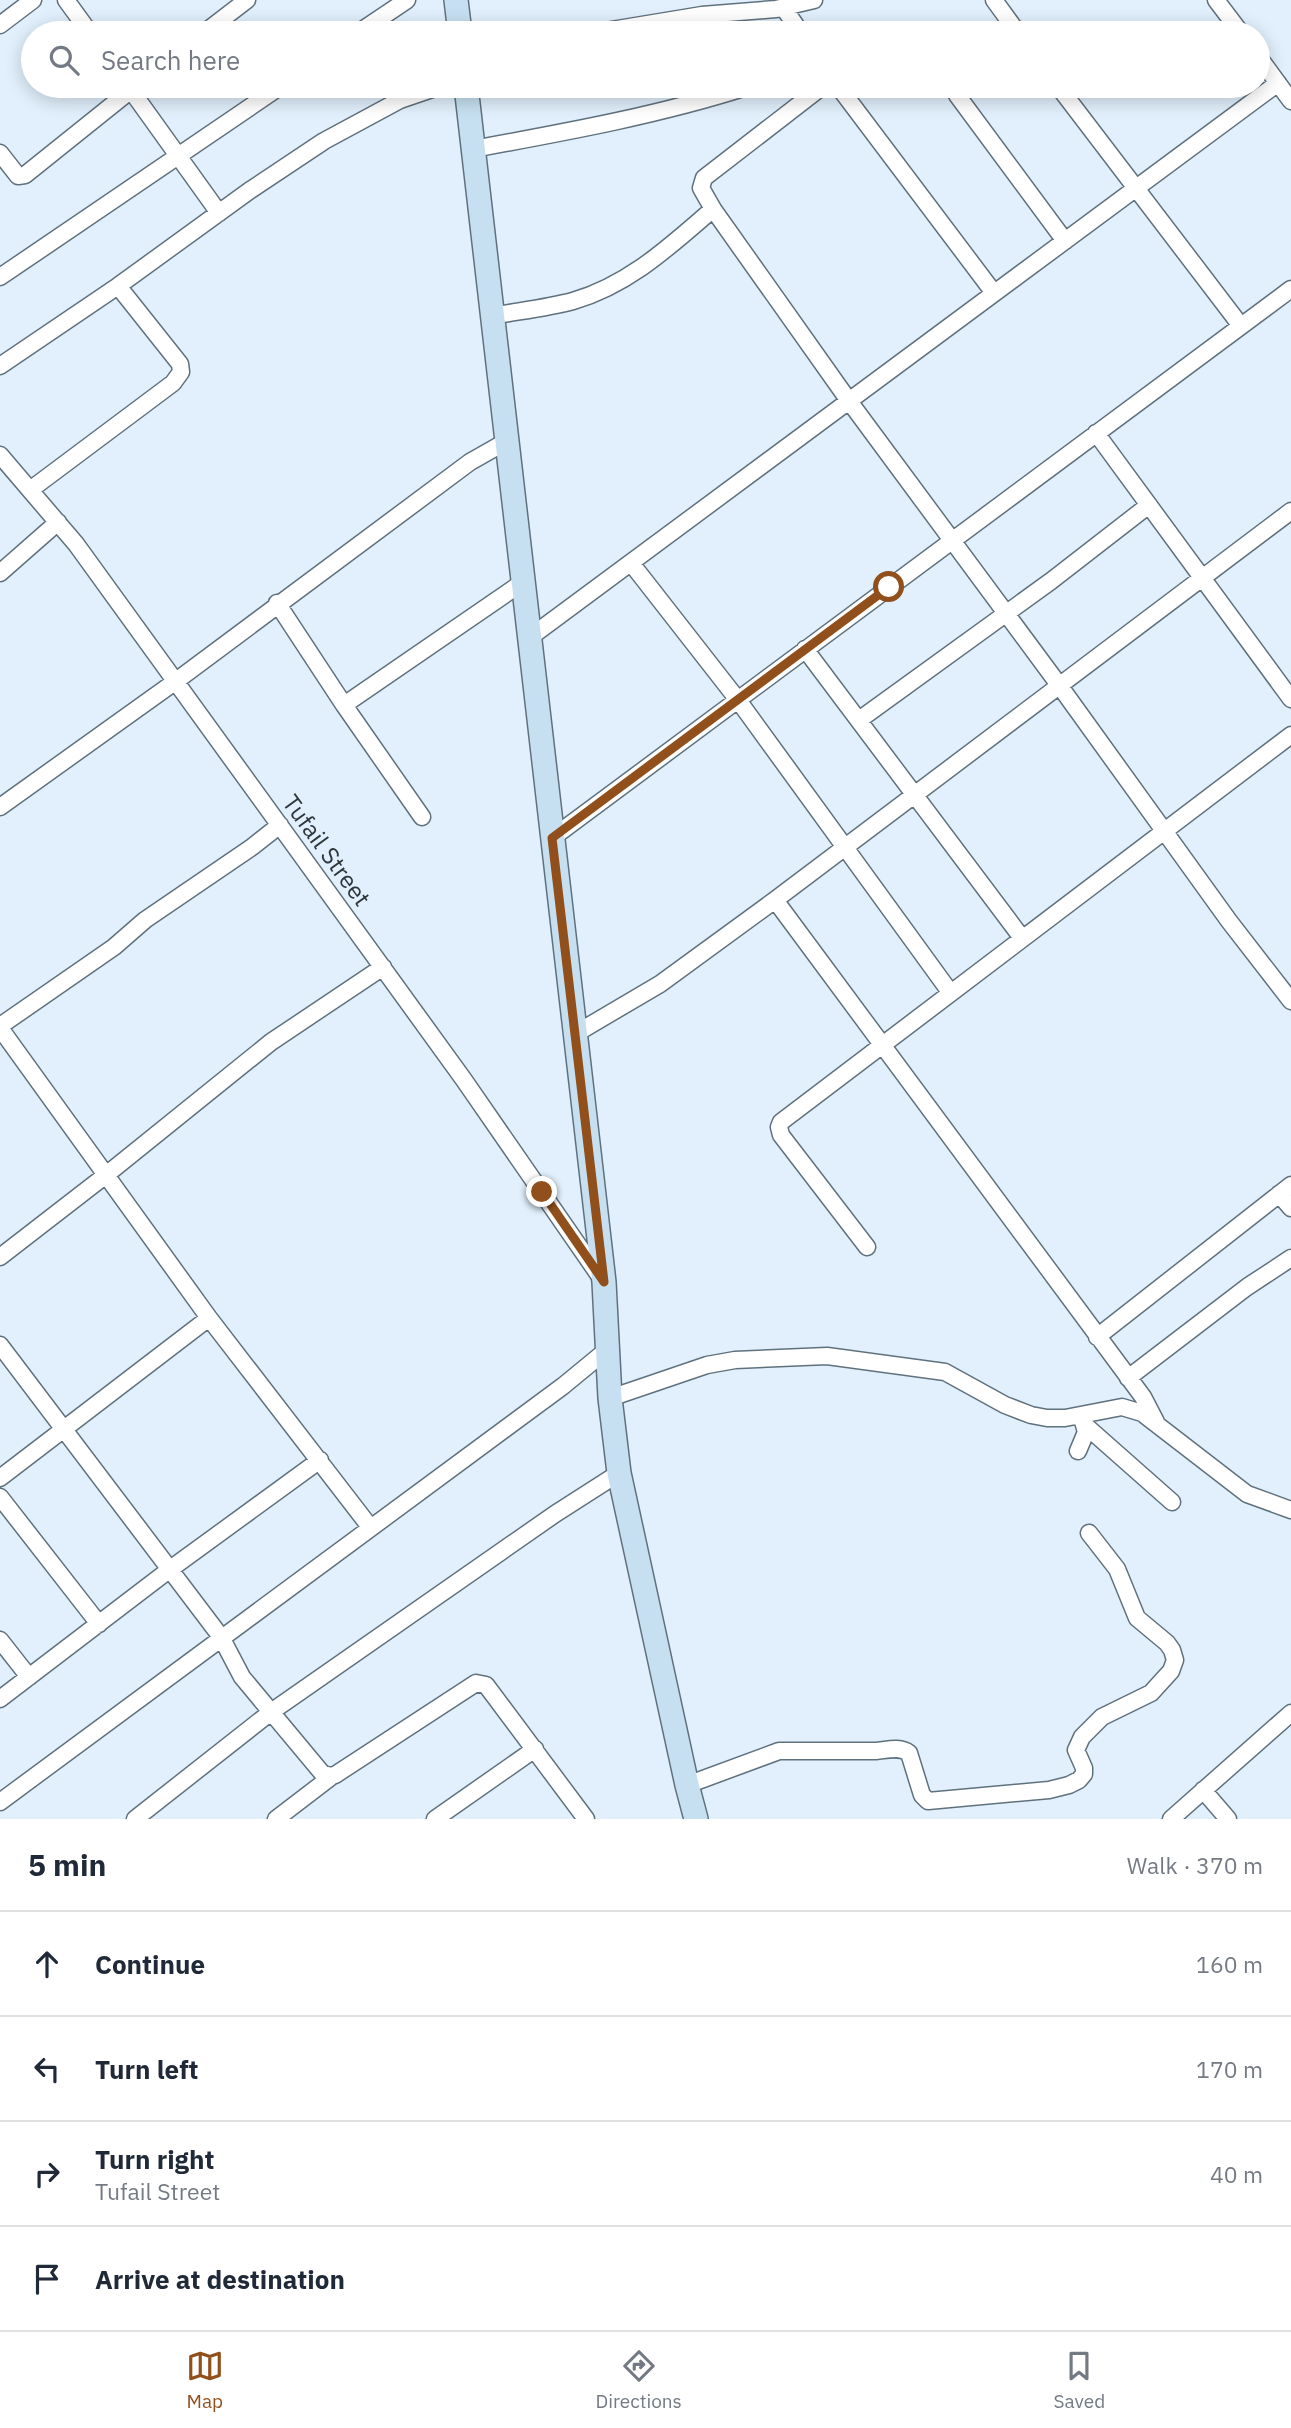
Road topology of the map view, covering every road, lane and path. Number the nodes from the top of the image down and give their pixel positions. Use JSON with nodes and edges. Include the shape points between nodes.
{"nodes":[{"id":1,"x":33,"y":0,"type":"edge"},
{"id":2,"x":66,"y":0,"type":"edge"},
{"id":3,"x":247,"y":0,"type":"edge"},
{"id":4,"x":407,"y":0,"type":"edge"},
{"id":5,"x":814,"y":0,"type":"edge"},
{"id":6,"x":994,"y":0,"type":"edge"},
{"id":7,"x":1216,"y":0,"type":"edge"},
{"id":8,"x":460,"y":3,"type":"edge"},
{"id":9,"x":783,"y":7,"type":"junction"},
{"id":10,"x":81,"y":21,"type":"edge"},
{"id":11,"x":220,"y":21,"type":"edge"},
{"id":12,"x":376,"y":21,"type":"edge"},
{"id":13,"x":460,"y":21,"type":"edge"},
{"id":14,"x":666,"y":21,"type":"edge"},
{"id":15,"x":793,"y":21,"type":"edge"},
{"id":16,"x":1009,"y":21,"type":"edge"},
{"id":17,"x":1232,"y":21,"type":"edge"},
{"id":18,"x":0,"y":25,"type":"edge"},
{"id":19,"x":1270,"y":72,"type":"edge"},
{"id":20,"x":1278,"y":83,"type":"junction"},
{"id":21,"x":1270,"y":89,"type":"edge"},
{"id":22,"x":119,"y":98,"type":"edge"},
{"id":23,"x":139,"y":98,"type":"edge"},
{"id":24,"x":263,"y":98,"type":"edge"},
{"id":25,"x":406,"y":98,"type":"edge"},
{"id":26,"x":467,"y":98,"type":"edge"},
{"id":27,"x":708,"y":98,"type":"edge"},
{"id":28,"x":807,"y":98,"type":"edge"},
{"id":29,"x":847,"y":98,"type":"edge"},
{"id":30,"x":959,"y":98,"type":"edge"},
{"id":31,"x":1067,"y":98,"type":"edge"},
{"id":32,"x":1258,"y":98,"type":"edge"},
{"id":33,"x":1291,"y":101,"type":"edge"},
{"id":34,"x":473,"y":149,"type":"junction"},
{"id":35,"x":0,"y":153,"type":"edge"},
{"id":36,"x":178,"y":156,"type":"junction"},
{"id":37,"x":1137,"y":187,"type":"junction"},
{"id":38,"x":713,"y":209,"type":"junction"},
{"id":39,"x":219,"y":213,"type":"junction"},
{"id":40,"x":1065,"y":241,"type":"junction"},
{"id":41,"x":0,"y":277,"type":"edge"},
{"id":42,"x":118,"y":286,"type":"junction"},
{"id":43,"x":1291,"y":289,"type":"edge"},
{"id":44,"x":994,"y":293,"type":"junction"},
{"id":45,"x":492,"y":316,"type":"junction"},
{"id":46,"x":1241,"y":326,"type":"junction"},
{"id":47,"x":0,"y":366,"type":"edge"},
{"id":48,"x":849,"y":401,"type":"junction"},
{"id":49,"x":1096,"y":433,"type":"junction"},
{"id":50,"x":507,"y":441,"type":"junction"},
{"id":51,"x":0,"y":455,"type":"edge"},
{"id":52,"x":30,"y":490,"type":"junction"},
{"id":53,"x":1149,"y":505,"type":"junction"},
{"id":54,"x":1291,"y":512,"type":"edge"},
{"id":55,"x":58,"y":522,"type":"junction"},
{"id":56,"x":952,"y":541,"type":"junction"},
{"id":57,"x":631,"y":563,"type":"junction"},
{"id":58,"x":0,"y":573,"type":"edge"},
{"id":59,"x":1203,"y":578,"type":"junction"},
{"id":60,"x":523,"y":582,"type":"junction"},
{"id":61,"x":278,"y":603,"type":"junction"},
{"id":62,"x":1005,"y":612,"type":"junction"},
{"id":63,"x":529,"y":638,"type":"junction"},
{"id":64,"x":805,"y":649,"type":"junction"},
{"id":65,"x":176,"y":681,"type":"junction"},
{"id":66,"x":1059,"y":685,"type":"junction"},
{"id":67,"x":1291,"y":699,"type":"edge"},
{"id":68,"x":738,"y":700,"type":"junction"},
{"id":69,"x":344,"y":705,"type":"junction"},
{"id":70,"x":859,"y":720,"type":"junction"},
{"id":71,"x":1291,"y":735,"type":"edge"},
{"id":72,"x":915,"y":794,"type":"junction"},
{"id":73,"x":0,"y":807,"type":"edge"},
{"id":74,"x":422,"y":817,"type":"dead end"},
{"id":75,"x":280,"y":825,"type":"junction"},
{"id":76,"x":1164,"y":831,"type":"junction"},
{"id":77,"x":552,"y":838,"type":"junction"},
{"id":78,"x":845,"y":847,"type":"junction"},
{"id":79,"x":775,"y":900,"type":"junction"},
{"id":80,"x":1023,"y":937,"type":"junction"},
{"id":81,"x":383,"y":967,"type":"junction"},
{"id":82,"x":950,"y":992,"type":"junction"},
{"id":83,"x":1291,"y":1001,"type":"edge"},
{"id":84,"x":0,"y":1027,"type":"edge"},
{"id":85,"x":575,"y":1034,"type":"junction"},
{"id":86,"x":882,"y":1044,"type":"junction"},
{"id":87,"x":6,"y":1049,"type":"edge"},
{"id":88,"x":106,"y":1175,"type":"junction"},
{"id":89,"x":1285,"y":1190,"type":"edge"},
{"id":90,"x":1291,"y":1208,"type":"edge"},
{"id":91,"x":867,"y":1247,"type":"dead end"},
{"id":92,"x":0,"y":1256,"type":"edge"},
{"id":93,"x":1291,"y":1258,"type":"edge"},
{"id":94,"x":604,"y":1282,"type":"junction"},
{"id":95,"x":209,"y":1318,"type":"junction"},
{"id":96,"x":1097,"y":1336,"type":"junction"},
{"id":97,"x":608,"y":1349,"type":"junction"},
{"id":98,"x":3,"y":1355,"type":"edge"},
{"id":99,"x":1128,"y":1378,"type":"junction"},
{"id":100,"x":610,"y":1398,"type":"junction"},
{"id":101,"x":1084,"y":1421,"type":"junction"},
{"id":102,"x":1157,"y":1424,"type":"junction"},
{"id":103,"x":64,"y":1430,"type":"junction"},
{"id":104,"x":1078,"y":1451,"type":"dead end"},
{"id":105,"x":320,"y":1460,"type":"junction"},
{"id":106,"x":619,"y":1473,"type":"junction"},
{"id":107,"x":0,"y":1478,"type":"edge"},
{"id":108,"x":0,"y":1497,"type":"edge"},
{"id":109,"x":1172,"y":1502,"type":"dead end"},
{"id":110,"x":1291,"y":1510,"type":"edge"},
{"id":111,"x":370,"y":1528,"type":"junction"},
{"id":112,"x":1089,"y":1533,"type":"dead end"},
{"id":113,"x":169,"y":1570,"type":"junction"},
{"id":114,"x":99,"y":1624,"type":"junction"},
{"id":115,"x":221,"y":1637,"type":"junction"},
{"id":116,"x":0,"y":1640,"type":"edge"},
{"id":117,"x":29,"y":1677,"type":"junction"},
{"id":118,"x":0,"y":1699,"type":"edge"},
{"id":119,"x":271,"y":1712,"type":"junction"},
{"id":120,"x":1291,"y":1713,"type":"edge"},
{"id":121,"x":535,"y":1749,"type":"junction"},
{"id":122,"x":331,"y":1777,"type":"junction"},
{"id":123,"x":687,"y":1785,"type":"junction"},
{"id":124,"x":1203,"y":1790,"type":"junction"},
{"id":125,"x":0,"y":1802,"type":"edge"},
{"id":126,"x":135,"y":1819,"type":"edge"},
{"id":127,"x":276,"y":1819,"type":"edge"},
{"id":128,"x":435,"y":1819,"type":"edge"},
{"id":129,"x":586,"y":1819,"type":"edge"},
{"id":130,"x":696,"y":1819,"type":"edge"},
{"id":131,"x":1171,"y":1819,"type":"edge"},
{"id":132,"x":1228,"y":1819,"type":"edge"}],
"edges":[{"from":1,"to":18,"type":"street"},
{"from":2,"to":10,"type":"street"},
{"from":3,"to":11,"type":"street"},
{"from":4,"to":12,"type":"street"},
{"from":5,"to":9,"type":"street"},
{"from":6,"to":16,"type":"street"},
{"from":7,"to":17,"type":"street"},
{"from":8,"to":13,"type":"main road"},
{"from":9,"to":14,"type":"street"},
{"from":9,"to":15,"type":"street"},
{"from":19,"to":20,"type":"street"},
{"from":20,"to":21,"type":"street"},
{"from":20,"to":33,"type":"street"},
{"from":22,"to":35,"type":"street","via":[[25,175],[18,176]]},
{"from":23,"to":36,"type":"street"},
{"from":24,"to":36,"type":"street"},
{"from":25,"to":39,"type":"street","via":[[324,141]]},
{"from":26,"to":34,"type":"main road"},
{"from":27,"to":34,"type":"street"},
{"from":28,"to":38,"type":"street","via":[[704,178],[702,191]]},
{"from":29,"to":44,"type":"street"},
{"from":30,"to":40,"type":"street"},
{"from":31,"to":37,"type":"street"},
{"from":32,"to":37,"type":"street"},
{"from":34,"to":45,"type":"main road"},
{"from":36,"to":39,"type":"street"},
{"from":36,"to":41,"type":"street"},
{"from":37,"to":40,"type":"street"},
{"from":37,"to":46,"type":"street"},
{"from":38,"to":45,"type":"street","via":[[661,254],[604,289],[572,301]]},
{"from":38,"to":48,"type":"street"},
{"from":39,"to":42,"type":"street"},
{"from":40,"to":44,"type":"street"},
{"from":42,"to":47,"type":"street"},
{"from":42,"to":52,"type":"street","via":[[180,364],[181,372],[173,383]]},
{"from":43,"to":46,"type":"street"},
{"from":44,"to":48,"type":"street"},
{"from":45,"to":50,"type":"main road"},
{"from":46,"to":49,"type":"street"},
{"from":48,"to":56,"type":"street"},
{"from":48,"to":57,"type":"street"},
{"from":49,"to":53,"type":"street"},
{"from":49,"to":56,"type":"street"},
{"from":50,"to":60,"type":"main road"},
{"from":50,"to":61,"type":"street","via":[[470,462]]},
{"from":51,"to":52,"type":"street","name":"Tufail Street"},
{"from":52,"to":55,"type":"street","name":"Tufail Street"},
{"from":53,"to":59,"type":"street"},
{"from":53,"to":62,"type":"street"},
{"from":54,"to":59,"type":"street"},
{"from":55,"to":58,"type":"street"},
{"from":55,"to":65,"type":"street","name":"Tufail Street"},
{"from":56,"to":62,"type":"street"},
{"from":56,"to":64,"type":"street"},
{"from":57,"to":63,"type":"street"},
{"from":57,"to":68,"type":"street"},
{"from":59,"to":66,"type":"street"},
{"from":59,"to":67,"type":"street"},
{"from":60,"to":63,"type":"main road"},
{"from":60,"to":69,"type":"street"},
{"from":61,"to":65,"type":"street"},
{"from":61,"to":69,"type":"street"},
{"from":62,"to":66,"type":"street"},
{"from":62,"to":70,"type":"street"},
{"from":63,"to":77,"type":"main road"},
{"from":64,"to":68,"type":"street"},
{"from":64,"to":70,"type":"street"},
{"from":65,"to":73,"type":"street"},
{"from":65,"to":75,"type":"street","name":"Tufail Street"},
{"from":66,"to":72,"type":"street"},
{"from":66,"to":76,"type":"street"},
{"from":68,"to":77,"type":"street"},
{"from":68,"to":78,"type":"street"},
{"from":69,"to":74,"type":"street"},
{"from":70,"to":72,"type":"street"},
{"from":71,"to":76,"type":"street"},
{"from":72,"to":78,"type":"street"},
{"from":72,"to":80,"type":"street"},
{"from":75,"to":81,"type":"street","name":"Tufail Street"},
{"from":75,"to":84,"type":"street"},
{"from":76,"to":80,"type":"street"},
{"from":76,"to":83,"type":"street"},
{"from":77,"to":85,"type":"main road"},
{"from":78,"to":79,"type":"street"},
{"from":78,"to":82,"type":"street"},
{"from":79,"to":85,"type":"street","via":[[660,984]]},
{"from":79,"to":86,"type":"street"},
{"from":80,"to":82,"type":"street"},
{"from":81,"to":88,"type":"street","via":[[271,1042]]},
{"from":81,"to":94,"type":"street","name":"Tufail Street"},
{"from":82,"to":86,"type":"street"},
{"from":84,"to":87,"type":"street"},
{"from":85,"to":94,"type":"main road"},
{"from":86,"to":91,"type":"street","via":[[779,1127]]},
{"from":86,"to":96,"type":"street"},
{"from":87,"to":88,"type":"street"},
{"from":88,"to":92,"type":"street"},
{"from":88,"to":95,"type":"street"},
{"from":89,"to":90,"type":"street"},
{"from":89,"to":96,"type":"street"},
{"from":93,"to":99,"type":"street"},
{"from":94,"to":97,"type":"main road"},
{"from":95,"to":103,"type":"street"},
{"from":95,"to":105,"type":"street"},
{"from":96,"to":99,"type":"street"},
{"from":97,"to":100,"type":"main road"},
{"from":97,"to":111,"type":"street"},
{"from":98,"to":103,"type":"street"},
{"from":99,"to":102,"type":"street"},
{"from":100,"to":101,"type":"street","via":[[708,1365],[827,1356],[945,1372],[1031,1415]]},
{"from":100,"to":106,"type":"main road"},
{"from":101,"to":102,"type":"street","via":[[1122,1407]]},
{"from":101,"to":104,"type":"street"},
{"from":101,"to":109,"type":"street"},
{"from":102,"to":110,"type":"street","via":[[1247,1494]]},
{"from":103,"to":107,"type":"street"},
{"from":103,"to":113,"type":"street"},
{"from":105,"to":111,"type":"street"},
{"from":105,"to":113,"type":"street"},
{"from":106,"to":119,"type":"street"},
{"from":106,"to":123,"type":"main road"},
{"from":108,"to":114,"type":"street"},
{"from":111,"to":115,"type":"street"},
{"from":112,"to":123,"type":"street","via":[[1117,1569],[1137,1618],[1167,1643],[1175,1660],[1151,1693],[1102,1717],[1082,1737],[1076,1750],[1084,1768],[1079,1780],[1049,1790],[928,1801],[909,1753],[900,1749],[779,1751]]},
{"from":113,"to":114,"type":"street"},
{"from":113,"to":115,"type":"street"},
{"from":114,"to":117,"type":"street"},
{"from":115,"to":119,"type":"street","via":[[242,1677]]},
{"from":115,"to":125,"type":"street"},
{"from":116,"to":117,"type":"street"},
{"from":117,"to":118,"type":"street"},
{"from":119,"to":122,"type":"street","via":[[319,1771]]},
{"from":119,"to":126,"type":"street"},
{"from":120,"to":124,"type":"street"},
{"from":121,"to":122,"type":"street","via":[[489,1687],[476,1684]]},
{"from":121,"to":128,"type":"street"},
{"from":121,"to":129,"type":"street"},
{"from":122,"to":127,"type":"street"},
{"from":123,"to":130,"type":"main road"},
{"from":124,"to":131,"type":"street"},
{"from":124,"to":132,"type":"street"}]}
